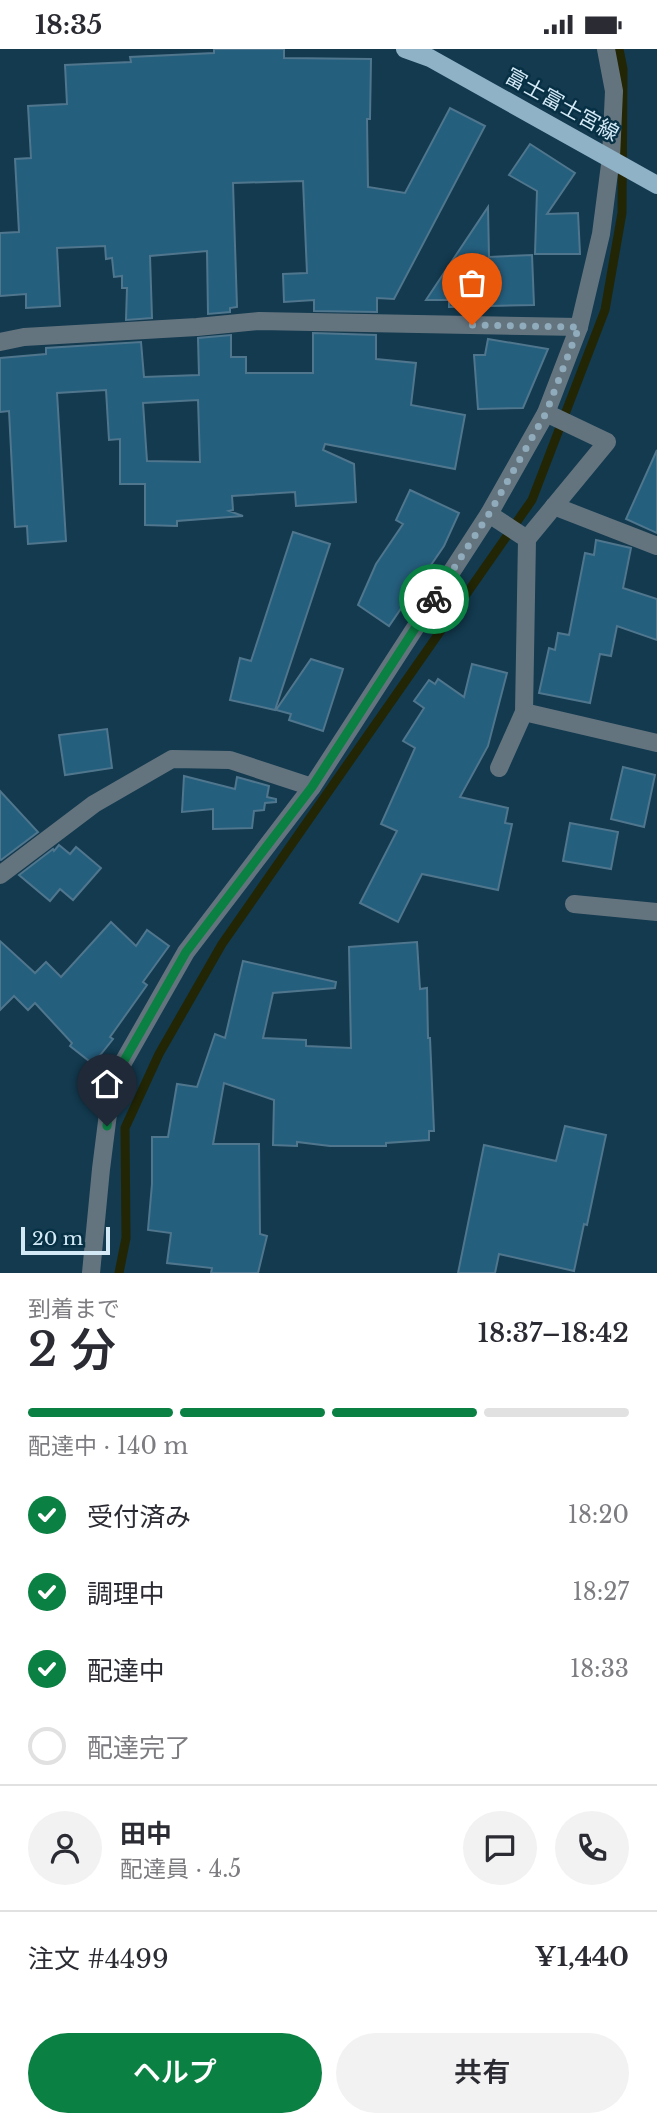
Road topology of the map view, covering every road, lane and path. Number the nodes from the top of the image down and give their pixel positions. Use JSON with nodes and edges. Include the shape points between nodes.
{"nodes":[{"id":1,"x":405,"y":49,"type":"edge"},
{"id":2,"x":606,"y":49,"type":"edge"},
{"id":3,"x":612,"y":158,"type":"junction"},
{"id":4,"x":649,"y":180,"type":"edge"},
{"id":5,"x":579,"y":327,"type":"junction"},
{"id":6,"x":0,"y":342,"type":"edge"},
{"id":7,"x":546,"y":413,"type":"junction"},
{"id":8,"x":554,"y":506,"type":"junction"},
{"id":9,"x":489,"y":514,"type":"junction"},
{"id":10,"x":527,"y":539,"type":"junction"},
{"id":11,"x":657,"y":546,"type":"edge"},
{"id":12,"x":524,"y":712,"type":"junction"},
{"id":13,"x":657,"y":743,"type":"edge"},
{"id":14,"x":499,"y":768,"type":"dead end"},
{"id":15,"x":312,"y":787,"type":"junction"},
{"id":16,"x":0,"y":875,"type":"edge"},
{"id":17,"x":574,"y":904,"type":"dead end"},
{"id":18,"x":657,"y":912,"type":"edge"},
{"id":19,"x":92,"y":1273,"type":"edge"}],
"edges":[{"from":1,"to":3,"type":"main road","name":"富士富士宮線","via":[[430,58]]},
{"from":2,"to":3,"type":"street","via":[[614,91]]},
{"from":3,"to":4,"type":"main road","name":"富士富士宮線"},
{"from":3,"to":5,"type":"street","via":[[601,234]]},
{"from":5,"to":6,"type":"street","via":[[259,321]]},
{"from":5,"to":7,"type":"street"},
{"from":7,"to":8,"type":"street","via":[[607,442]]},
{"from":7,"to":9,"type":"street"},
{"from":8,"to":10,"type":"street"},
{"from":8,"to":11,"type":"street"},
{"from":9,"to":10,"type":"street"},
{"from":9,"to":15,"type":"street"},
{"from":10,"to":12,"type":"street"},
{"from":12,"to":13,"type":"street"},
{"from":12,"to":14,"type":"street"},
{"from":15,"to":16,"type":"street","via":[[230,760],[172,759],[93,804]]},
{"from":15,"to":19,"type":"street","via":[[186,952],[112,1082]]},
{"from":17,"to":18,"type":"street"}]}
